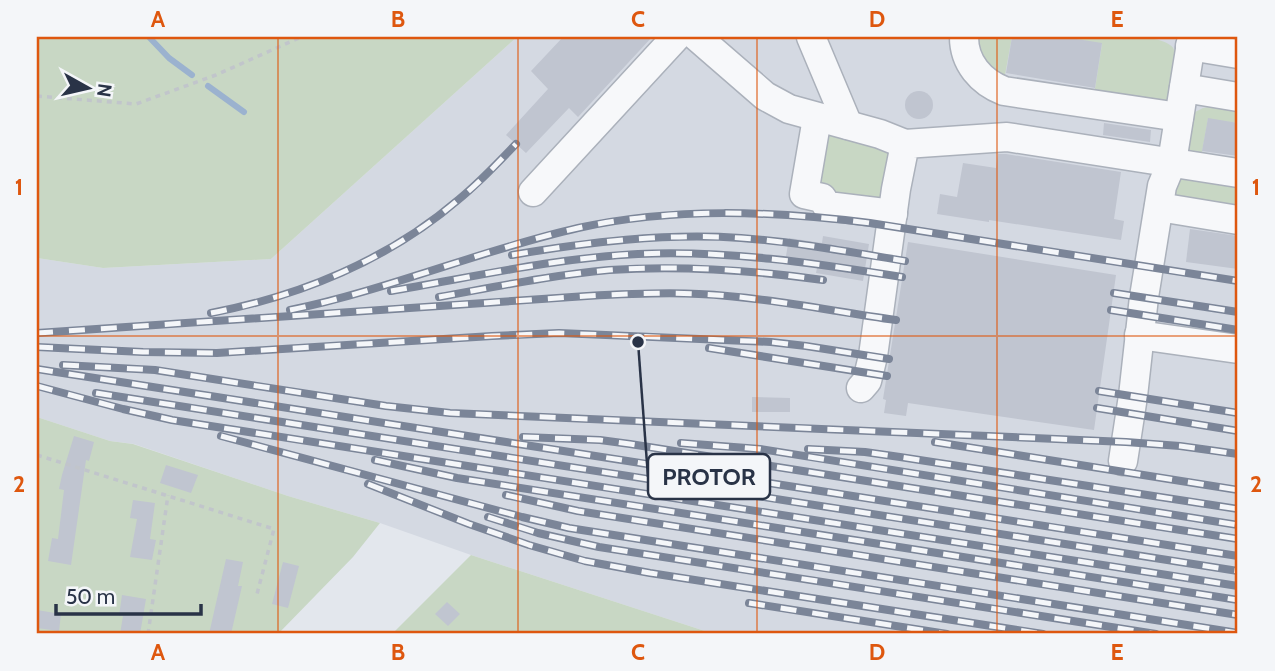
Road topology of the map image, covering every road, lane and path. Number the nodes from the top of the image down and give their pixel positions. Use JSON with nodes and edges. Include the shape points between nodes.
{"nodes":[{"id":1,"x":301,"y":37,"type":"edge"},
{"id":2,"x":676,"y":37,"type":"edge"},
{"id":3,"x":697,"y":37,"type":"edge"},
{"id":4,"x":811,"y":37,"type":"edge"},
{"id":5,"x":964,"y":37,"type":"edge"},
{"id":6,"x":1191,"y":41,"type":"edge"},
{"id":7,"x":1238,"y":54,"type":"edge"},
{"id":8,"x":1184,"y":88,"type":"junction"},
{"id":9,"x":37,"y":96,"type":"edge"},
{"id":10,"x":1238,"y":97,"type":"edge"},
{"id":11,"x":1179,"y":117,"type":"junction"},
{"id":12,"x":817,"y":118,"type":"junction"},
{"id":13,"x":848,"y":125,"type":"junction"},
{"id":14,"x":905,"y":144,"type":"junction"},
{"id":15,"x":1171,"y":163,"type":"junction"},
{"id":16,"x":1238,"y":173,"type":"edge"},
{"id":17,"x":533,"y":192,"type":"dead end"},
{"id":18,"x":1159,"y":207,"type":"junction"},
{"id":19,"x":893,"y":214,"type":"junction"},
{"id":20,"x":1238,"y":220,"type":"edge"},
{"id":21,"x":1139,"y":335,"type":"junction"},
{"id":22,"x":1238,"y":349,"type":"edge"},
{"id":23,"x":861,"y":388,"type":"dead end"},
{"id":24,"x":37,"y":455,"type":"edge"},
{"id":25,"x":1123,"y":461,"type":"dead end"},
{"id":26,"x":169,"y":495,"type":"junction"},
{"id":27,"x":257,"y":594,"type":"dead end"},
{"id":28,"x":148,"y":634,"type":"edge"}],
"edges":[{"from":1,"to":9,"type":"path","via":[[136,104]]},
{"from":2,"to":17,"type":"lane"},
{"from":3,"to":12,"type":"lane","via":[[765,96]]},
{"from":4,"to":13,"type":"lane"},
{"from":5,"to":11,"type":"lane","via":[[968,58],[979,76],[1004,91]]},
{"from":6,"to":7,"type":"lane"},
{"from":6,"to":8,"type":"lane"},
{"from":8,"to":10,"type":"lane"},
{"from":8,"to":11,"type":"lane"},
{"from":11,"to":15,"type":"lane"},
{"from":12,"to":13,"type":"lane"},
{"from":12,"to":19,"type":"lane","via":[[804,194],[822,198],[827,206]]},
{"from":13,"to":14,"type":"lane"},
{"from":14,"to":15,"type":"lane","via":[[1007,137]]},
{"from":14,"to":19,"type":"lane"},
{"from":15,"to":16,"type":"lane"},
{"from":15,"to":18,"type":"lane"},
{"from":18,"to":20,"type":"lane"},
{"from":18,"to":21,"type":"lane"},
{"from":19,"to":23,"type":"lane","via":[[873,356]]},
{"from":21,"to":22,"type":"lane"},
{"from":21,"to":25,"type":"lane"},
{"from":24,"to":26,"type":"path"},
{"from":26,"to":27,"type":"path","via":[[274,529]]},
{"from":26,"to":28,"type":"path"}]}
